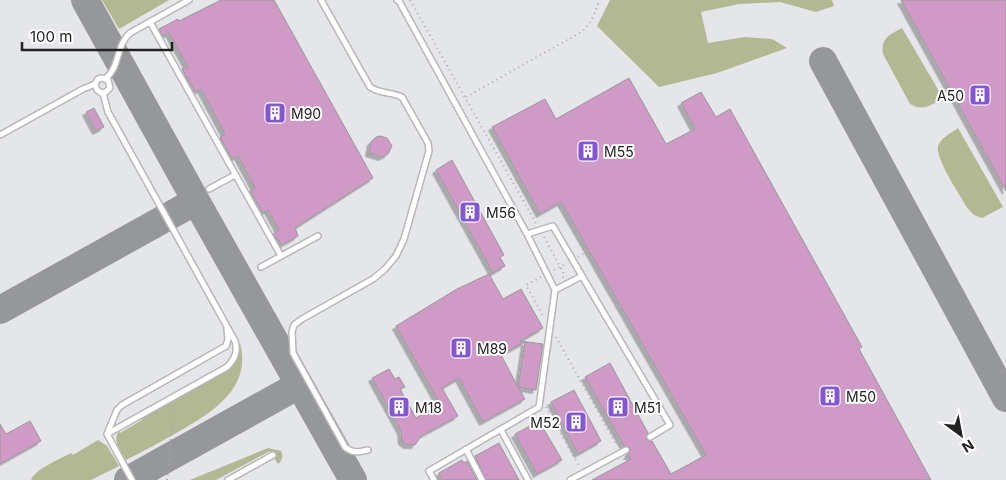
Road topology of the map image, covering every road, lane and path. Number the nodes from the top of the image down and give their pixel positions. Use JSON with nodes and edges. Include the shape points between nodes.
{"nodes":[{"id":1,"x":190,"y":0,"type":"edge"},
{"id":2,"x":321,"y":0,"type":"edge"},
{"id":3,"x":396,"y":0,"type":"edge"},
{"id":4,"x":600,"y":0,"type":"edge"},
{"id":5,"x":150,"y":22,"type":"junction"},
{"id":6,"x":106,"y":78,"type":"junction"},
{"id":7,"x":95,"y":84,"type":"junction"},
{"id":8,"x":104,"y":93,"type":"junction"},
{"id":9,"x":466,"y":97,"type":"dead end"},
{"id":10,"x":0,"y":135,"type":"edge"},
{"id":11,"x":235,"y":175,"type":"junction"},
{"id":12,"x":209,"y":190,"type":"dead end"},
{"id":13,"x":527,"y":234,"type":"junction"},
{"id":14,"x":318,"y":236,"type":"dead end"},
{"id":15,"x":281,"y":256,"type":"junction"},
{"id":16,"x":261,"y":267,"type":"dead end"},
{"id":17,"x":560,"y":267,"type":"dead end"},
{"id":18,"x":546,"y":274,"type":"junction"},
{"id":19,"x":582,"y":276,"type":"junction"},
{"id":20,"x":555,"y":290,"type":"junction"},
{"id":21,"x":227,"y":326,"type":"junction"},
{"id":22,"x":550,"y":328,"type":"junction"},
{"id":23,"x":554,"y":346,"type":"dead end"},
{"id":24,"x":175,"y":396,"type":"junction"},
{"id":25,"x":545,"y":404,"type":"dead end"},
{"id":26,"x":501,"y":430,"type":"junction"},
{"id":27,"x":107,"y":434,"type":"junction"},
{"id":28,"x":650,"y":436,"type":"dead end"},
{"id":29,"x":466,"y":449,"type":"junction"},
{"id":30,"x":368,"y":450,"type":"dead end"},
{"id":31,"x":626,"y":450,"type":"dead end"},
{"id":32,"x":273,"y":455,"type":"dead end"},
{"id":33,"x":583,"y":473,"type":"junction"},
{"id":34,"x":132,"y":480,"type":"edge"},
{"id":35,"x":167,"y":480,"type":"edge"},
{"id":36,"x":228,"y":480,"type":"edge"},
{"id":37,"x":434,"y":480,"type":"edge"},
{"id":38,"x":482,"y":480,"type":"edge"},
{"id":39,"x":528,"y":480,"type":"edge"},
{"id":40,"x":570,"y":480,"type":"edge"}],
"edges":[{"from":1,"to":5,"type":"lane"},
{"from":2,"to":30,"type":"lane","via":[[370,87],[402,97],[429,150],[396,256],[380,274],[302,319],[294,325],[292,332],[293,353],[345,447],[356,453]]},
{"from":3,"to":13,"type":"lane"},
{"from":4,"to":9,"type":"path","via":[[583,31]]},
{"from":5,"to":6,"type":"lane","via":[[124,38],[114,67]]},
{"from":5,"to":11,"type":"lane"},
{"from":6,"to":7,"type":"lane","via":[[98,79]]},
{"from":6,"to":8,"type":"lane","via":[[110,88]]},
{"from":7,"to":8,"type":"lane","via":[[97,90]]},
{"from":7,"to":10,"type":"lane"},
{"from":8,"to":21,"type":"lane","via":[[108,112]]},
{"from":11,"to":12,"type":"lane"},
{"from":11,"to":15,"type":"lane"},
{"from":13,"to":18,"type":"lane"},
{"from":13,"to":19,"type":"lane","via":[[552,226]]},
{"from":14,"to":15,"type":"lane"},
{"from":15,"to":16,"type":"lane"},
{"from":17,"to":18,"type":"path"},
{"from":18,"to":20,"type":"lane"},
{"from":18,"to":22,"type":"path","via":[[526,285]]},
{"from":19,"to":20,"type":"lane"},
{"from":19,"to":28,"type":"lane","via":[[670,425]]},
{"from":20,"to":22,"type":"lane"},
{"from":21,"to":24,"type":"lane","via":[[237,350],[232,362]]},
{"from":21,"to":27,"type":"lane","via":[[226,346],[122,405]]},
{"from":22,"to":23,"type":"path","via":[[556,337]]},
{"from":22,"to":26,"type":"lane","via":[[539,407]]},
{"from":24,"to":27,"type":"lane"},
{"from":24,"to":35,"type":"path"},
{"from":25,"to":33,"type":"path"},
{"from":26,"to":29,"type":"lane"},
{"from":26,"to":39,"type":"lane"},
{"from":27,"to":34,"type":"lane"},
{"from":29,"to":37,"type":"lane","via":[[429,471]]},
{"from":29,"to":38,"type":"lane"},
{"from":31,"to":33,"type":"lane"},
{"from":32,"to":36,"type":"lane"},
{"from":33,"to":40,"type":"lane"}]}
